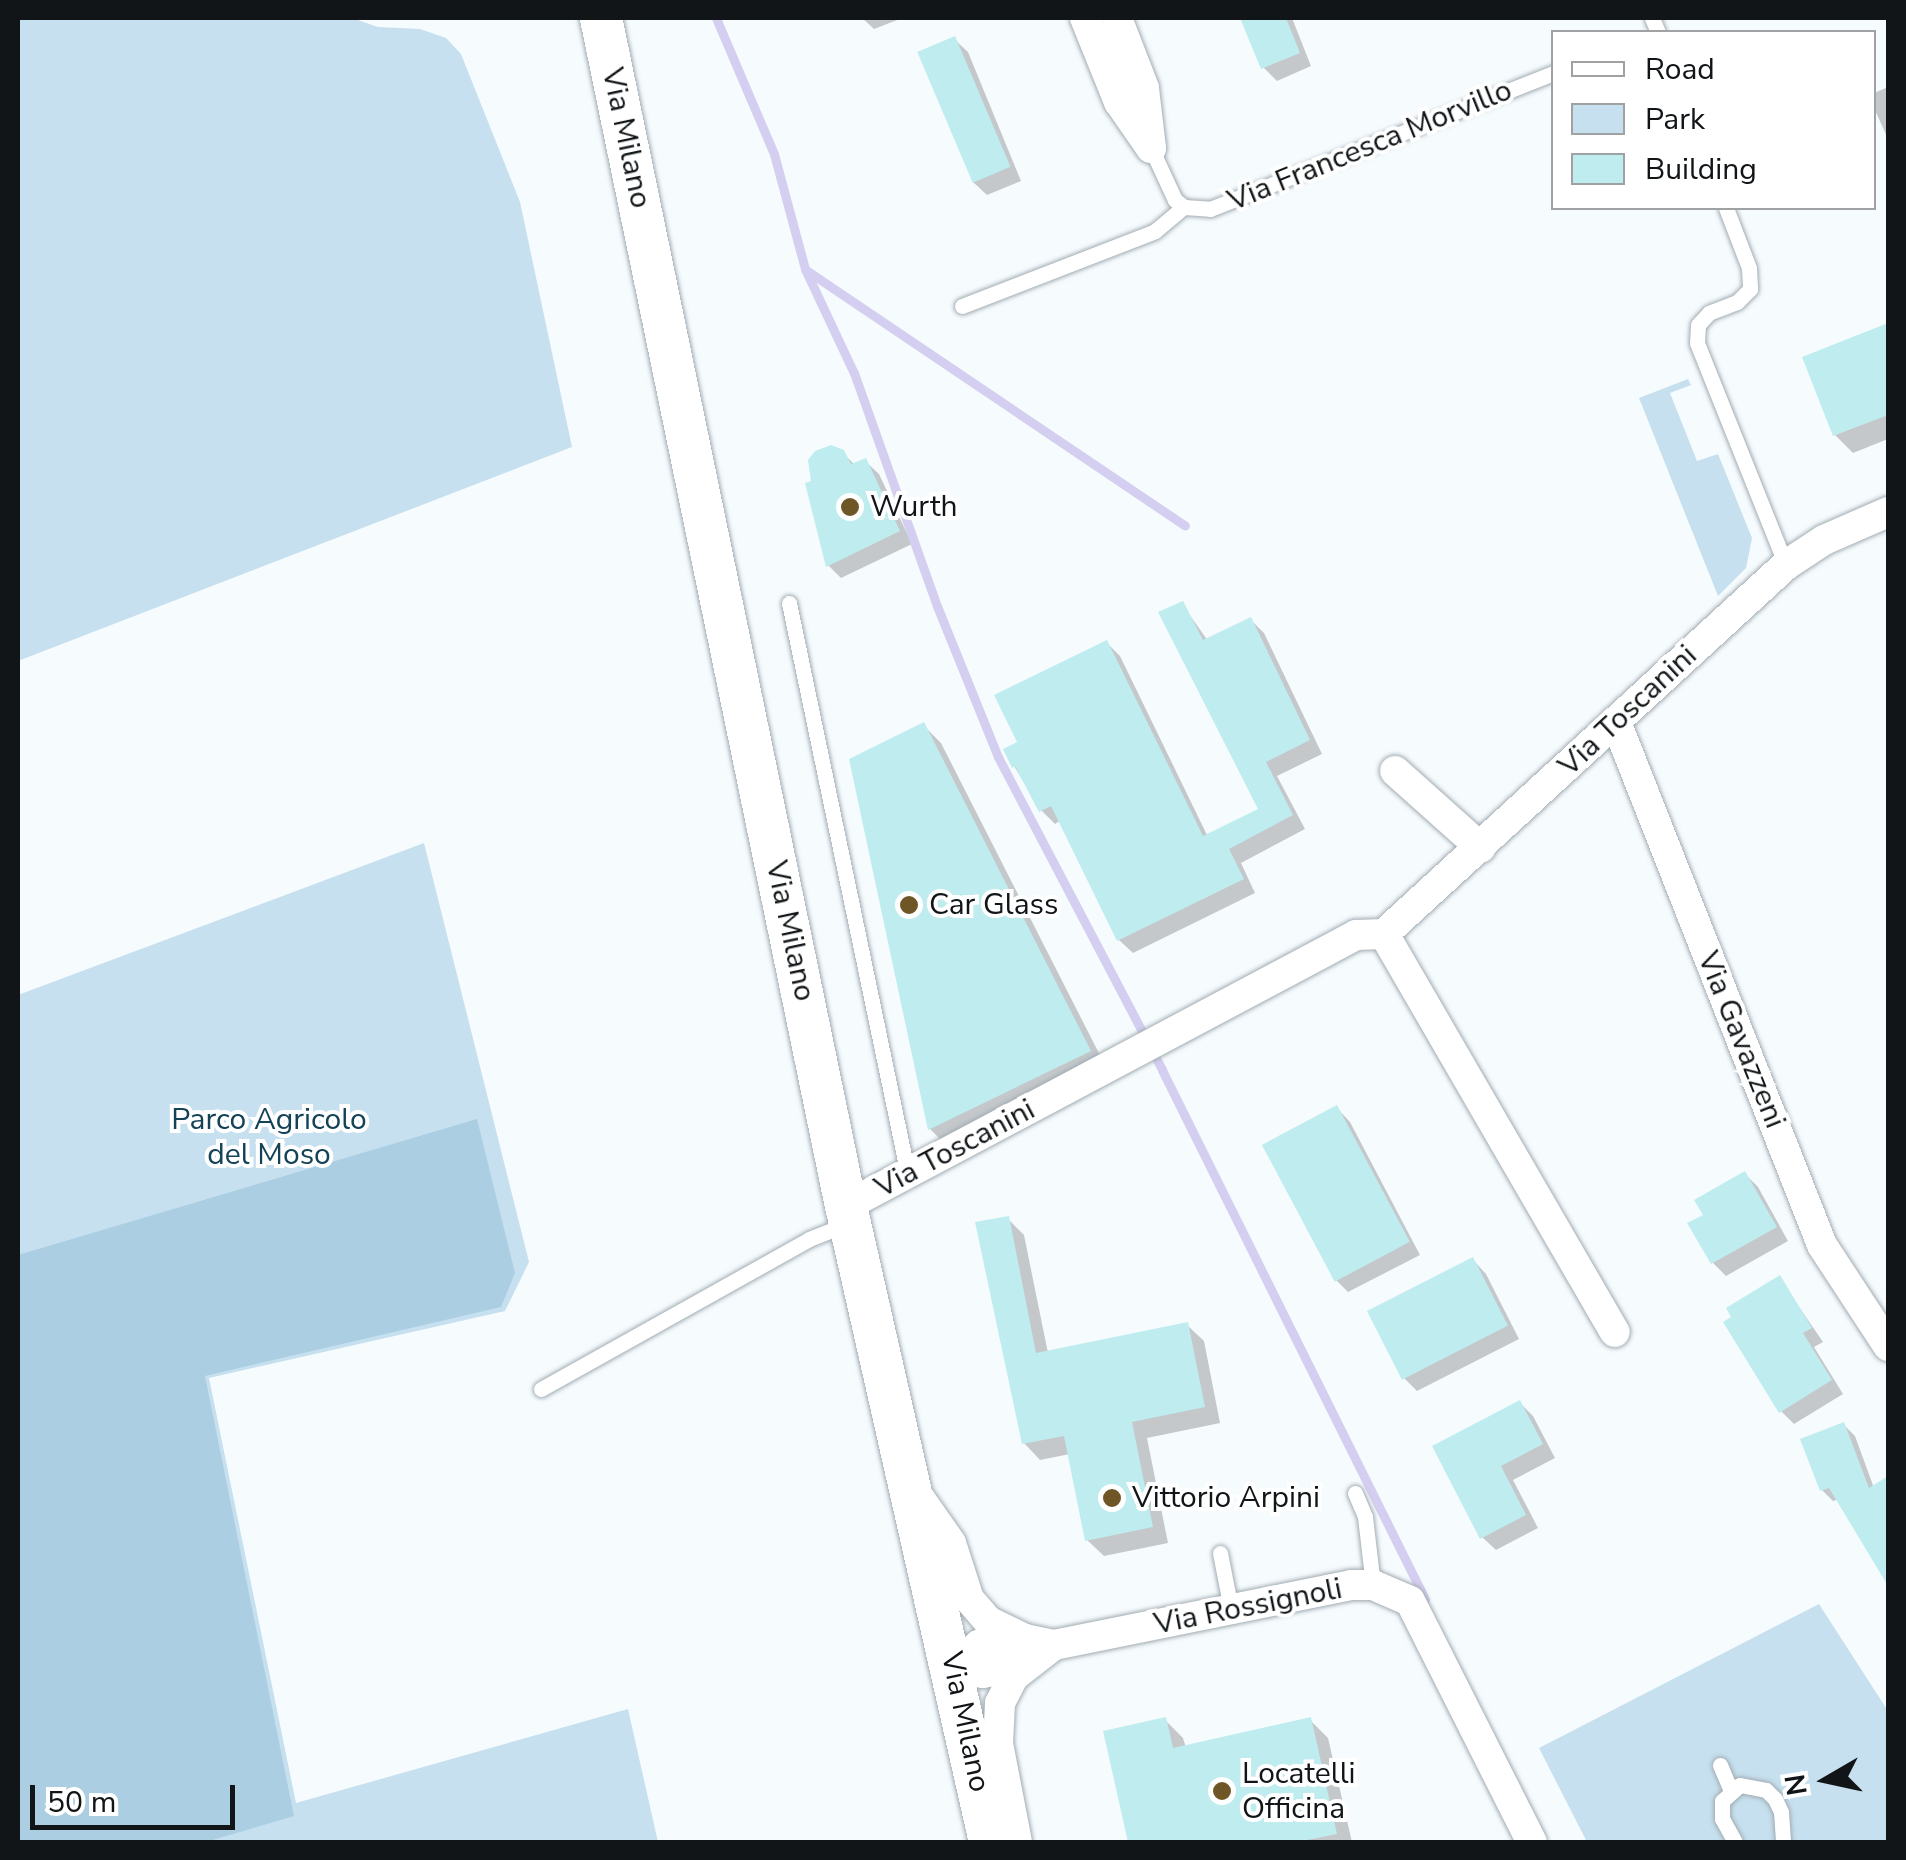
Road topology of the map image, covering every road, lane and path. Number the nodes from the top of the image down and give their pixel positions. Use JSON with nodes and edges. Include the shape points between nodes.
{"nodes":[{"id":1,"x":601,"y":18,"type":"edge"},
{"id":2,"x":1085,"y":18,"type":"edge"},
{"id":3,"x":1116,"y":18,"type":"edge"},
{"id":4,"x":1551,"y":74,"type":"edge"},
{"id":5,"x":1151,"y":148,"type":"junction"},
{"id":6,"x":1184,"y":206,"type":"junction"},
{"id":7,"x":1727,"y":210,"type":"edge"},
{"id":8,"x":962,"y":306,"type":"dead end"},
{"id":9,"x":1888,"y":512,"type":"edge"},
{"id":10,"x":1786,"y":565,"type":"junction"},
{"id":11,"x":789,"y":603,"type":"dead end"},
{"id":12,"x":1616,"y":722,"type":"junction"},
{"id":13,"x":1396,"y":771,"type":"dead end"},
{"id":14,"x":1481,"y":848,"type":"junction"},
{"id":15,"x":1384,"y":934,"type":"junction"},
{"id":16,"x":908,"y":1175,"type":"junction"},
{"id":17,"x":848,"y":1214,"type":"junction"},
{"id":18,"x":1879,"y":1313,"type":"edge"},
{"id":19,"x":1615,"y":1332,"type":"dead end"},
{"id":20,"x":1888,"y":1346,"type":"edge"},
{"id":21,"x":541,"y":1389,"type":"dead end"},
{"id":22,"x":914,"y":1492,"type":"junction"},
{"id":23,"x":1355,"y":1492,"type":"dead end"},
{"id":24,"x":1220,"y":1553,"type":"dead end"},
{"id":25,"x":1372,"y":1585,"type":"junction"},
{"id":26,"x":1232,"y":1609,"type":"junction"},
{"id":27,"x":1038,"y":1648,"type":"junction"},
{"id":28,"x":954,"y":1668,"type":"junction"},
{"id":29,"x":1720,"y":1766,"type":"dead end"},
{"id":30,"x":1730,"y":1789,"type":"junction"},
{"id":31,"x":990,"y":1842,"type":"edge"},
{"id":32,"x":1017,"y":1842,"type":"edge"},
{"id":33,"x":1532,"y":1842,"type":"edge"},
{"id":34,"x":1735,"y":1842,"type":"edge"},
{"id":35,"x":1783,"y":1842,"type":"edge"}],
"edges":[{"from":1,"to":17,"type":"main road","name":"Via Milano"},
{"from":2,"to":5,"type":"street","via":[[1119,102]]},
{"from":3,"to":5,"type":"street","via":[[1144,88]]},
{"from":4,"to":6,"type":"lane","name":"Via Francesca Morvillo","via":[[1210,209]]},
{"from":5,"to":6,"type":"lane","via":[[1168,192]]},
{"from":6,"to":8,"type":"lane","via":[[1155,232]]},
{"from":7,"to":10,"type":"lane","via":[[1750,268],[1750,289],[1708,313],[1698,325],[1697,343]]},
{"from":9,"to":10,"type":"street","name":"Via Toscanini"},
{"from":10,"to":12,"type":"street","name":"Via Toscanini"},
{"from":11,"to":16,"type":"lane"},
{"from":12,"to":14,"type":"street","name":"Via Toscanini"},
{"from":12,"to":18,"type":"street","name":"Via Gavazzeni","via":[[1822,1245]]},
{"from":13,"to":14,"type":"street"},
{"from":14,"to":15,"type":"street","name":"Via Toscanini"},
{"from":15,"to":16,"type":"street","name":"Via Toscanini","via":[[1356,935]]},
{"from":15,"to":19,"type":"street"},
{"from":16,"to":17,"type":"street","name":"Via Toscanini"},
{"from":17,"to":21,"type":"lane"},
{"from":17,"to":22,"type":"main road","name":"Via Milano"},
{"from":18,"to":20,"type":"street","name":"Via Gavazzeni"},
{"from":22,"to":27,"type":"street","via":[[950,1542],[969,1599],[988,1621]]},
{"from":22,"to":28,"type":"main road","name":"Via Milano"},
{"from":23,"to":25,"type":"lane"},
{"from":24,"to":26,"type":"lane"},
{"from":25,"to":26,"type":"street","name":"Via Rossignoli"},
{"from":25,"to":33,"type":"street","name":"Via Rossignoli","via":[[1410,1601]]},
{"from":26,"to":27,"type":"street","name":"Via Rossignoli"},
{"from":27,"to":28,"type":"street","name":"Via Rossignoli","via":[[983,1673]]},
{"from":27,"to":32,"type":"street","via":[[1000,1703],[998,1743]]},
{"from":28,"to":31,"type":"main road","name":"Via Milano"},
{"from":29,"to":30,"type":"lane"},
{"from":30,"to":34,"type":"lane","via":[[1722,1819]]},
{"from":30,"to":35,"type":"lane","via":[[1766,1790],[1781,1812]]}]}
